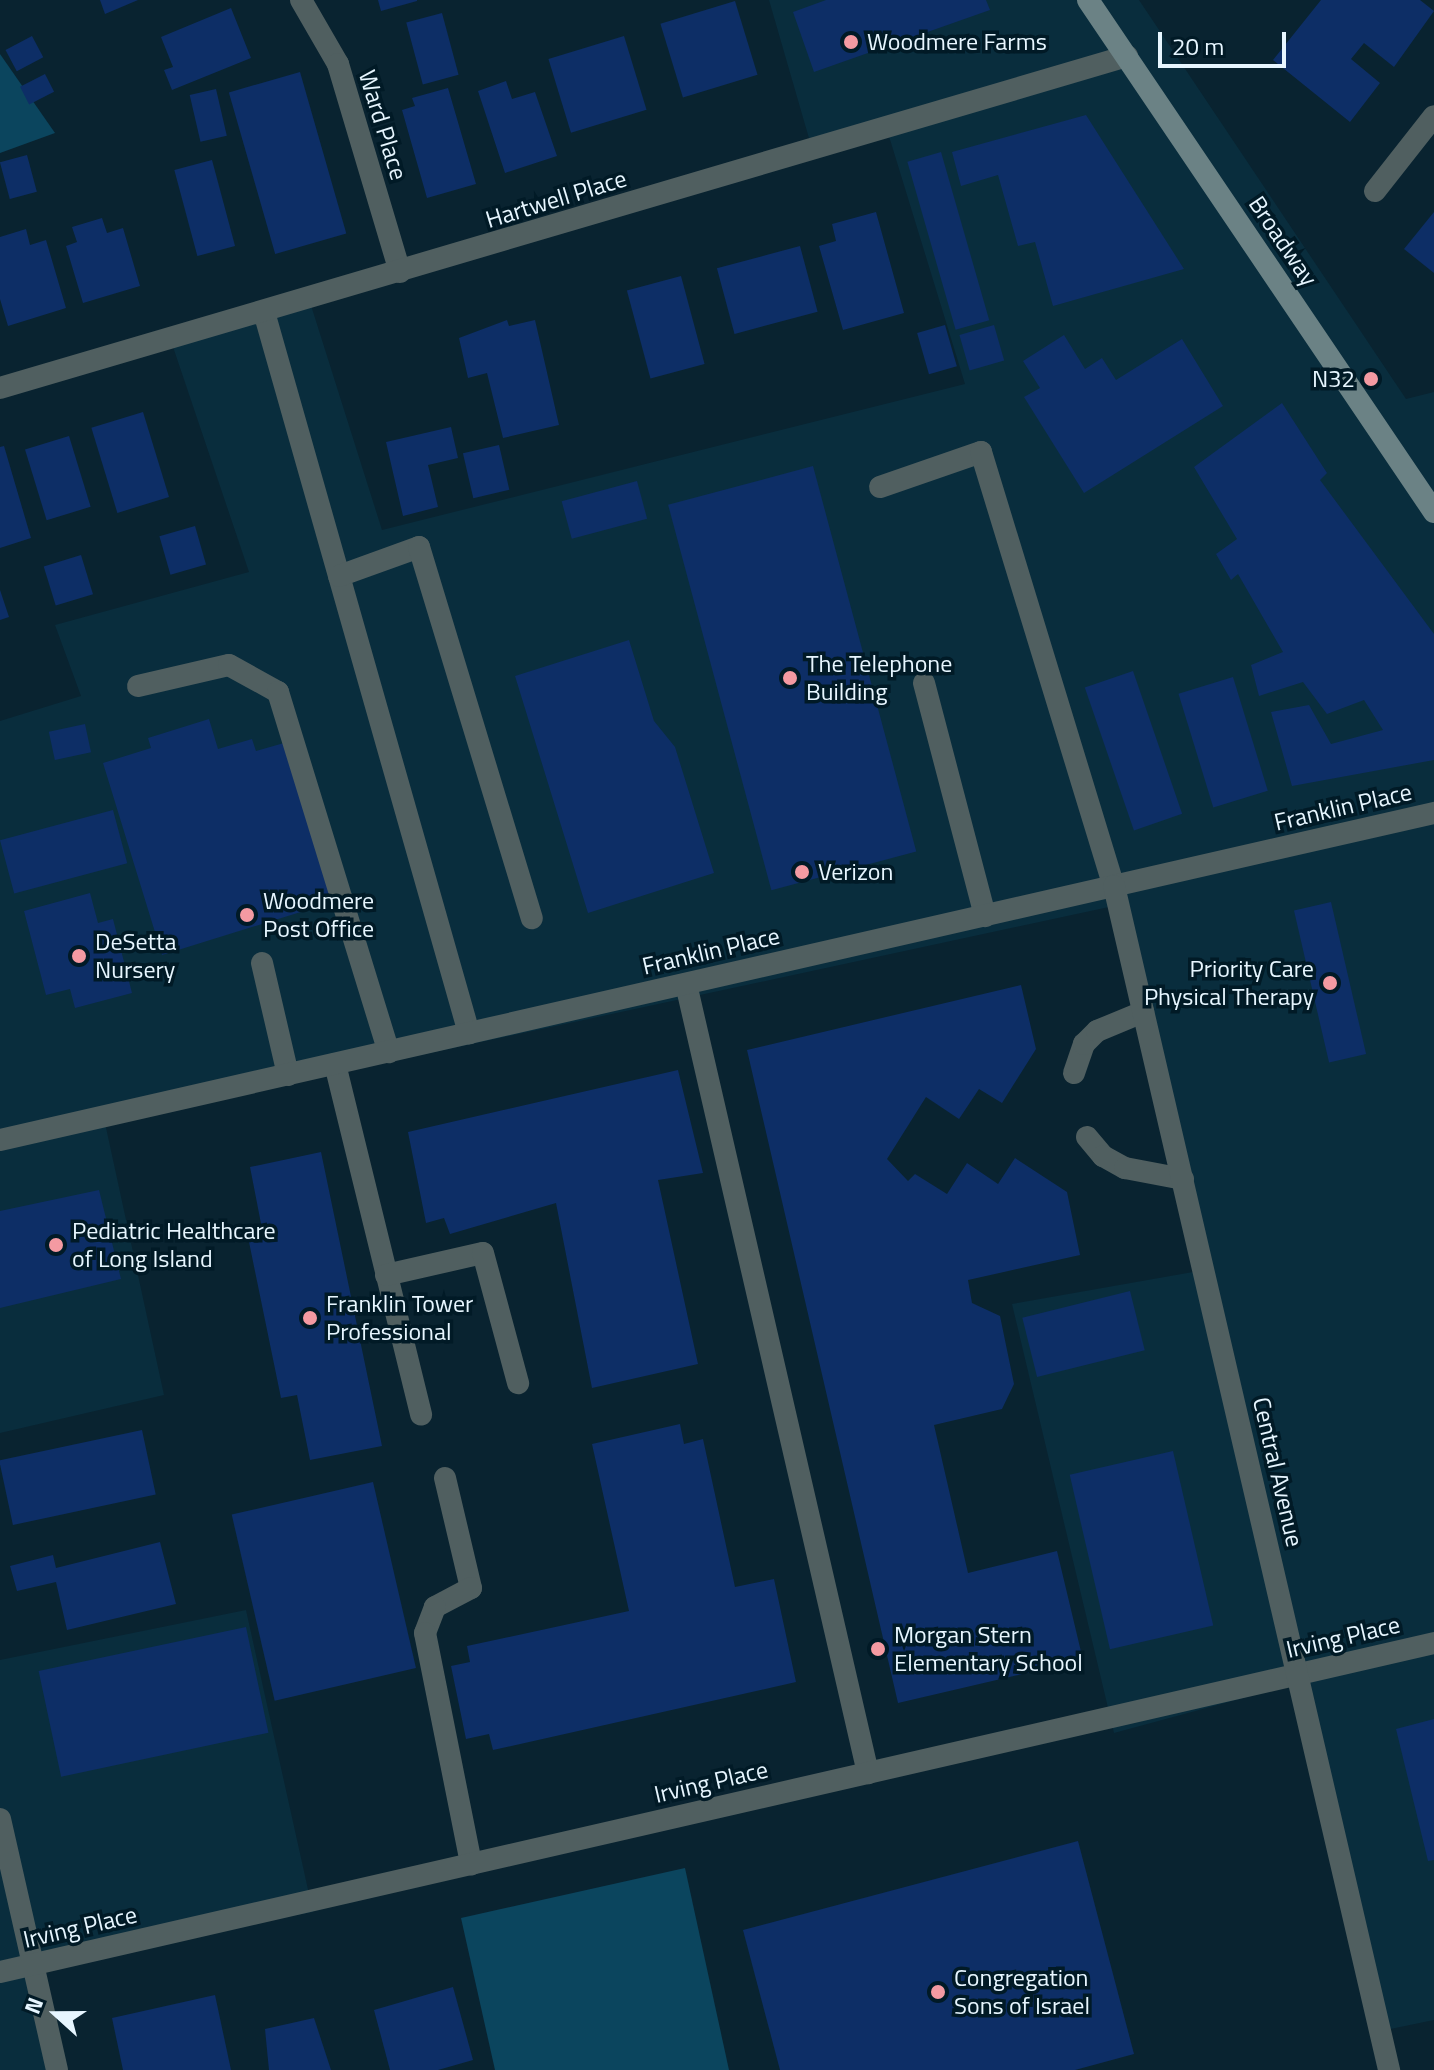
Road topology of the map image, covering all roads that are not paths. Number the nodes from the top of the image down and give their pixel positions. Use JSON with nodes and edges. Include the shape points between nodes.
{"nodes":[{"id":1,"x":301,"y":0,"type":"edge"},
{"id":2,"x":1088,"y":0,"type":"edge"},
{"id":3,"x":1127,"y":56,"type":"junction"},
{"id":4,"x":1434,"y":116,"type":"edge"},
{"id":5,"x":1375,"y":191,"type":"dead end"},
{"id":6,"x":400,"y":272,"type":"junction"},
{"id":7,"x":264,"y":312,"type":"junction"},
{"id":8,"x":0,"y":388,"type":"edge"},
{"id":9,"x":880,"y":487,"type":"dead end"},
{"id":10,"x":1430,"y":496,"type":"edge"},
{"id":11,"x":339,"y":576,"type":"junction"},
{"id":12,"x":924,"y":683,"type":"dead end"},
{"id":13,"x":138,"y":686,"type":"dead end"},
{"id":14,"x":1434,"y":813,"type":"edge"},
{"id":15,"x":1114,"y":886,"type":"junction"},
{"id":16,"x":985,"y":916,"type":"junction"},
{"id":17,"x":532,"y":918,"type":"dead end"},
{"id":18,"x":262,"y":963,"type":"dead end"},
{"id":19,"x":686,"y":984,"type":"junction"},
{"id":20,"x":1143,"y":1012,"type":"junction"},
{"id":21,"x":469,"y":1033,"type":"junction"},
{"id":22,"x":389,"y":1052,"type":"junction"},
{"id":23,"x":335,"y":1064,"type":"junction"},
{"id":24,"x":1074,"y":1073,"type":"dead end"},
{"id":25,"x":288,"y":1075,"type":"junction"},
{"id":26,"x":1087,"y":1137,"type":"dead end"},
{"id":27,"x":0,"y":1140,"type":"edge"},
{"id":28,"x":1183,"y":1179,"type":"junction"},
{"id":29,"x":386,"y":1275,"type":"junction"},
{"id":30,"x":518,"y":1383,"type":"dead end"},
{"id":31,"x":421,"y":1415,"type":"dead end"},
{"id":32,"x":445,"y":1478,"type":"dead end"},
{"id":33,"x":1434,"y":1643,"type":"edge"},
{"id":34,"x":1298,"y":1674,"type":"junction"},
{"id":35,"x":868,"y":1773,"type":"junction"},
{"id":36,"x":0,"y":1819,"type":"edge"},
{"id":37,"x":471,"y":1864,"type":"junction"},
{"id":38,"x":33,"y":1965,"type":"junction"},
{"id":39,"x":0,"y":1972,"type":"edge"},
{"id":40,"x":57,"y":2070,"type":"edge"},
{"id":41,"x":1389,"y":2070,"type":"edge"}],
"edges":[{"from":1,"to":6,"type":"street","name":"Ward Place","via":[[338,64]]},
{"from":2,"to":3,"type":"main road","name":"Broadway"},
{"from":3,"to":6,"type":"street","name":"Hartwell Place"},
{"from":3,"to":10,"type":"main road","name":"Broadway"},
{"from":4,"to":5,"type":"street"},
{"from":6,"to":7,"type":"street","name":"Hartwell Place"},
{"from":7,"to":8,"type":"street","name":"Hartwell Place"},
{"from":7,"to":11,"type":"street"},
{"from":9,"to":15,"type":"street","name":"Central Avenue","via":[[981,452]]},
{"from":11,"to":17,"type":"street","via":[[419,547]]},
{"from":11,"to":21,"type":"street"},
{"from":12,"to":16,"type":"street"},
{"from":13,"to":22,"type":"street","via":[[229,665],[278,692]]},
{"from":14,"to":15,"type":"street","name":"Franklin Place"},
{"from":15,"to":16,"type":"street","name":"Franklin Place"},
{"from":15,"to":20,"type":"street","name":"Central Avenue"},
{"from":16,"to":19,"type":"street","name":"Franklin Place"},
{"from":18,"to":25,"type":"street"},
{"from":19,"to":21,"type":"street","name":"Franklin Place"},
{"from":19,"to":35,"type":"street"},
{"from":20,"to":24,"type":"street","via":[[1097,1031],[1084,1044]]},
{"from":20,"to":28,"type":"street","name":"Central Avenue"},
{"from":21,"to":22,"type":"street","name":"Franklin Place"},
{"from":22,"to":23,"type":"street","name":"Franklin Place"},
{"from":23,"to":25,"type":"street","name":"Franklin Place"},
{"from":23,"to":29,"type":"street"},
{"from":25,"to":27,"type":"street","name":"Franklin Place"},
{"from":26,"to":28,"type":"street","via":[[1103,1156],[1125,1168]]},
{"from":28,"to":34,"type":"street","name":"Central Avenue"},
{"from":29,"to":30,"type":"street","via":[[483,1253]]},
{"from":29,"to":31,"type":"street"},
{"from":32,"to":37,"type":"street","via":[[471,1588],[435,1607],[425,1633]]},
{"from":33,"to":34,"type":"street","name":"Irving Place"},
{"from":34,"to":35,"type":"street","name":"Irving Place"},
{"from":34,"to":41,"type":"street","name":"Central Avenue"},
{"from":35,"to":37,"type":"street","name":"Irving Place"},
{"from":36,"to":38,"type":"street"},
{"from":37,"to":38,"type":"street","name":"Irving Place"},
{"from":38,"to":39,"type":"street","name":"Irving Place"},
{"from":38,"to":40,"type":"street"}]}
